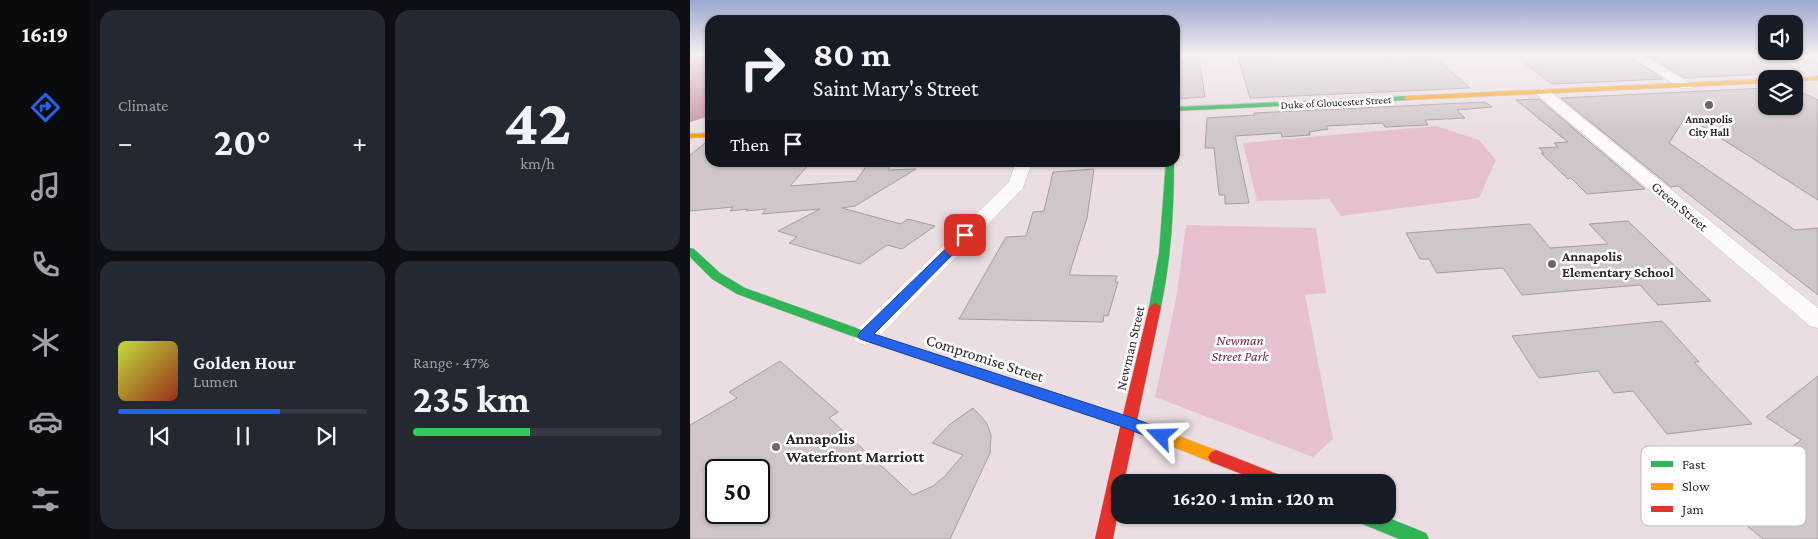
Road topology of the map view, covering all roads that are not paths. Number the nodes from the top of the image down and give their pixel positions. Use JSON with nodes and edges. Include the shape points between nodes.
{"nodes":[{"id":1,"x":1676,"y":79,"type":"edge"},
{"id":2,"x":1758,"y":81,"type":"edge"},
{"id":3,"x":1686,"y":85,"type":"junction"},
{"id":4,"x":1542,"y":92,"type":"junction"},
{"id":5,"x":1180,"y":110,"type":"edge"},
{"id":6,"x":705,"y":135,"type":"edge"},
{"id":7,"x":690,"y":136,"type":"edge"},
{"id":8,"x":1023,"y":167,"type":"edge"},
{"id":9,"x":1170,"y":167,"type":"edge"},
{"id":10,"x":690,"y":251,"type":"edge"},
{"id":11,"x":1818,"y":320,"type":"edge"},
{"id":12,"x":864,"y":336,"type":"junction"},
{"id":13,"x":1128,"y":423,"type":"junction"},
{"id":14,"x":1259,"y":474,"type":"edge"},
{"id":15,"x":1382,"y":524,"type":"edge"},
{"id":16,"x":1104,"y":539,"type":"edge"},
{"id":17,"x":1420,"y":539,"type":"edge"}],
"edges":[{"from":1,"to":3,"type":"street"},
{"from":2,"to":3,"type":"main road","name":"Duke of Gloucester Street"},
{"from":3,"to":4,"type":"main road","name":"Duke of Gloucester Street"},
{"from":4,"to":5,"type":"main road","name":"Duke of Gloucester Street"},
{"from":4,"to":11,"type":"street","name":"Green Street"},
{"from":6,"to":7,"type":"main road"},
{"from":8,"to":12,"type":"street","via":[[1018,184]]},
{"from":9,"to":13,"type":"main road","name":"Newman Street","via":[[1169,225],[1162,279]]},
{"from":10,"to":12,"type":"main road","name":"Compromise Street","via":[[716,276],[741,291]]},
{"from":12,"to":13,"type":"main road","name":"Compromise Street"},
{"from":13,"to":14,"type":"main road","name":"Compromise Street"},
{"from":13,"to":16,"type":"main road","name":"Newman Street"},
{"from":15,"to":17,"type":"main road"}]}
